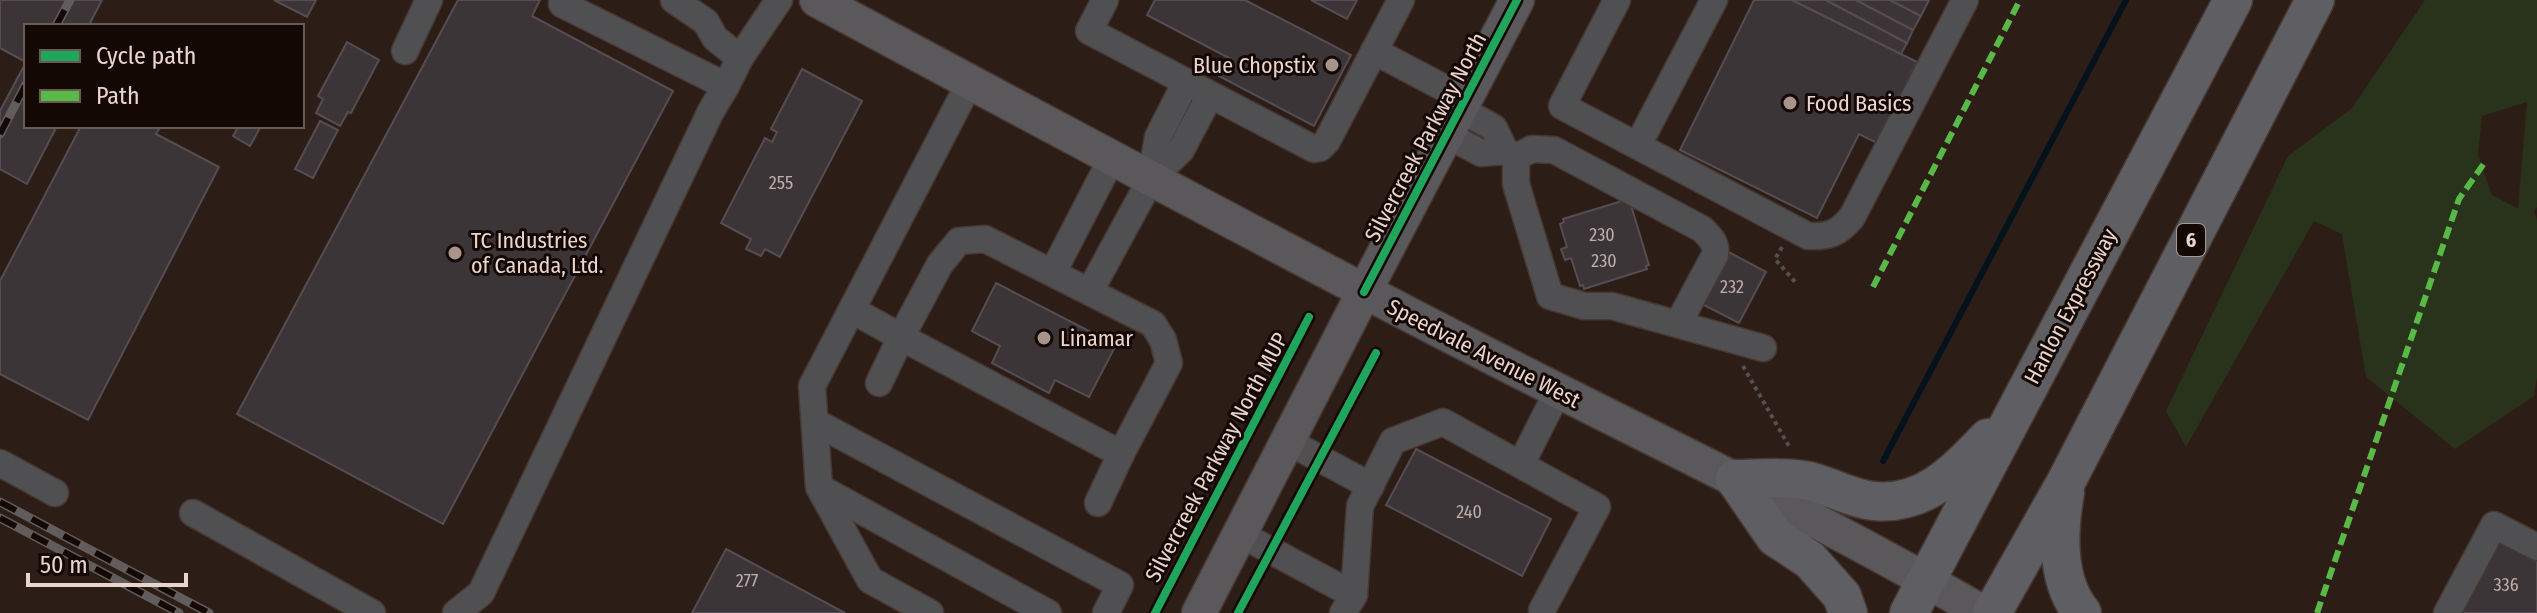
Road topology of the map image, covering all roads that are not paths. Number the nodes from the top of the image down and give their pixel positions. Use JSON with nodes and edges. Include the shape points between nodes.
{"nodes":[{"id":1,"x":429,"y":0,"type":"edge"},
{"id":2,"x":564,"y":0,"type":"edge"},
{"id":3,"x":674,"y":0,"type":"edge"},
{"id":4,"x":779,"y":0,"type":"edge"},
{"id":5,"x":817,"y":0,"type":"edge"},
{"id":6,"x":1105,"y":0,"type":"edge"},
{"id":7,"x":1401,"y":0,"type":"edge"},
{"id":8,"x":1517,"y":0,"type":"edge"},
{"id":9,"x":1617,"y":0,"type":"edge"},
{"id":10,"x":1714,"y":0,"type":"edge"},
{"id":11,"x":1965,"y":0,"type":"edge"},
{"id":12,"x":2233,"y":0,"type":"edge"},
{"id":13,"x":2315,"y":0,"type":"edge"},
{"id":14,"x":405,"y":51,"type":"dead end"},
{"id":15,"x":1374,"y":51,"type":"junction"},
{"id":16,"x":740,"y":58,"type":"junction"},
{"id":17,"x":970,"y":82,"type":"junction"},
{"id":18,"x":1186,"y":82,"type":"junction"},
{"id":19,"x":726,"y":86,"type":"junction"},
{"id":20,"x":1210,"y":95,"type":"junction"},
{"id":21,"x":1458,"y":114,"type":"junction"},
{"id":22,"x":1638,"y":145,"type":"junction"},
{"id":23,"x":1510,"y":154,"type":"junction"},
{"id":24,"x":1112,"y":158,"type":"junction"},
{"id":25,"x":1151,"y":179,"type":"junction"},
{"id":26,"x":1053,"y":272,"type":"junction"},
{"id":27,"x":1090,"y":291,"type":"junction"},
{"id":28,"x":1364,"y":292,"type":"junction"},
{"id":29,"x":852,"y":310,"type":"junction"},
{"id":30,"x":1678,"y":324,"type":"junction"},
{"id":31,"x":901,"y":337,"type":"junction"},
{"id":32,"x":1755,"y":346,"type":"road end"},
{"id":33,"x":879,"y":383,"type":"dead end"},
{"id":34,"x":1558,"y":391,"type":"junction"},
{"id":35,"x":2015,"y":410,"type":"junction"},
{"id":36,"x":815,"y":422,"type":"junction"},
{"id":37,"x":1287,"y":441,"type":"junction"},
{"id":38,"x":1121,"y":454,"type":"junction"},
{"id":39,"x":0,"y":463,"type":"edge"},
{"id":40,"x":1521,"y":464,"type":"junction"},
{"id":41,"x":1735,"y":479,"type":"junction"},
{"id":42,"x":2067,"y":480,"type":"junction"},
{"id":43,"x":1371,"y":486,"type":"junction"},
{"id":44,"x":819,"y":487,"type":"junction"},
{"id":45,"x":55,"y":493,"type":"dead end"},
{"id":46,"x":1098,"y":503,"type":"dead end"},
{"id":47,"x":193,"y":513,"type":"dead end"},
{"id":48,"x":1240,"y":534,"type":"junction"},
{"id":49,"x":2537,"y":547,"type":"edge"},
{"id":50,"x":1926,"y":580,"type":"junction"},
{"id":51,"x":1348,"y":604,"type":"edge"},
{"id":52,"x":1542,"y":610,"type":"dead end"},
{"id":53,"x":1201,"y":612,"type":"edge"},
{"id":54,"x":372,"y":613,"type":"edge"},
{"id":55,"x":456,"y":613,"type":"edge"},
{"id":56,"x":930,"y":613,"type":"edge"},
{"id":57,"x":1048,"y":613,"type":"edge"},
{"id":58,"x":1106,"y":613,"type":"edge"},
{"id":59,"x":1848,"y":613,"type":"edge"},
{"id":60,"x":1909,"y":613,"type":"edge"},
{"id":61,"x":1983,"y":613,"type":"edge"},
{"id":62,"x":1992,"y":613,"type":"edge"},
{"id":63,"x":2082,"y":613,"type":"edge"},
{"id":64,"x":2447,"y":613,"type":"edge"}],
"edges":[{"from":1,"to":14,"type":"lane"},
{"from":2,"to":19,"type":"lane","via":[[562,4]]},
{"from":3,"to":16,"type":"lane","via":[[706,22],[715,38]]},
{"from":4,"to":16,"type":"lane"},
{"from":5,"to":17,"type":"main road","name":"Speedvale Avenue West"},
{"from":6,"to":18,"type":"lane","via":[[1089,31]]},
{"from":7,"to":15,"type":"lane"},
{"from":8,"to":21,"type":"main road","name":"Silvercreek Parkway North"},
{"from":9,"to":22,"type":"lane","via":[[1562,106]]},
{"from":10,"to":22,"type":"lane"},
{"from":11,"to":22,"type":"lane","via":[[1841,231],[1808,236]]},
{"from":12,"to":35,"type":"highway","name":"Hanlon Expressway"},
{"from":13,"to":42,"type":"highway","number":"6"},
{"from":15,"to":20,"type":"lane","via":[[1320,148]]},
{"from":15,"to":21,"type":"lane"},
{"from":16,"to":19,"type":"lane"},
{"from":17,"to":24,"type":"main road","name":"Speedvale Avenue West"},
{"from":17,"to":29,"type":"lane"},
{"from":18,"to":20,"type":"lane"},
{"from":18,"to":25,"type":"lane","via":[[1158,137]]},
{"from":19,"to":55,"type":"lane","via":[[481,593]]},
{"from":20,"to":25,"type":"lane","via":[[1181,150]]},
{"from":21,"to":23,"type":"lane","via":[[1481,153]]},
{"from":21,"to":28,"type":"main road","name":"Silvercreek Parkway North"},
{"from":23,"to":30,"type":"lane","via":[[1550,296]]},
{"from":23,"to":30,"type":"lane","via":[[1554,150],[1710,237],[1715,255]]},
{"from":24,"to":25,"type":"main road","name":"Speedvale Avenue West"},
{"from":24,"to":26,"type":"lane"},
{"from":25,"to":27,"type":"lane"},
{"from":25,"to":28,"type":"main road","name":"Speedvale Avenue West"},
{"from":26,"to":27,"type":"lane"},
{"from":26,"to":31,"type":"lane","via":[[985,239],[959,241],[940,264]]},
{"from":27,"to":38,"type":"lane","via":[[1153,324],[1169,363]]},
{"from":28,"to":34,"type":"main road","name":"Speedvale Avenue West"},
{"from":28,"to":37,"type":"main road","name":"Silvercreek Parkway North"},
{"from":29,"to":31,"type":"lane"},
{"from":29,"to":36,"type":"lane","via":[[812,386]]},
{"from":30,"to":32,"type":"lane"},
{"from":31,"to":33,"type":"lane"},
{"from":31,"to":38,"type":"lane"},
{"from":34,"to":40,"type":"lane"},
{"from":34,"to":41,"type":"main road","name":"Speedvale Avenue West"},
{"from":35,"to":41,"type":"highway","via":[[1947,479],[1898,499],[1873,501],[1805,480]]},
{"from":35,"to":50,"type":"highway","name":"Hanlon Expressway"},
{"from":36,"to":44,"type":"lane"},
{"from":36,"to":58,"type":"lane","via":[[1120,585]]},
{"from":37,"to":43,"type":"lane"},
{"from":37,"to":48,"type":"main road","name":"Silvercreek Parkway North"},
{"from":38,"to":46,"type":"lane"},
{"from":39,"to":45,"type":"lane"},
{"from":40,"to":43,"type":"lane","via":[[1443,422],[1393,441]]},
{"from":40,"to":52,"type":"lane","via":[[1597,507]]},
{"from":41,"to":50,"type":"main road","name":"Speedvale Avenue West"},
{"from":41,"to":59,"type":"highway","via":[[1775,537],[1810,560],[1842,596]]},
{"from":42,"to":62,"type":"highway","number":"6"},
{"from":42,"to":63,"type":"highway","via":[[2062,565],[2067,589]]},
{"from":43,"to":51,"type":"lane","via":[[1360,506]]},
{"from":44,"to":56,"type":"lane","via":[[870,580]]},
{"from":44,"to":57,"type":"lane"},
{"from":47,"to":54,"type":"lane"},
{"from":48,"to":51,"type":"lane"},
{"from":48,"to":53,"type":"main road","name":"Silvercreek Parkway North"},
{"from":49,"to":64,"type":"lane","via":[[2494,525]]},
{"from":50,"to":60,"type":"highway","name":"Hanlon Expressway"},
{"from":50,"to":61,"type":"main road","name":"Speedvale Avenue West"}]}
